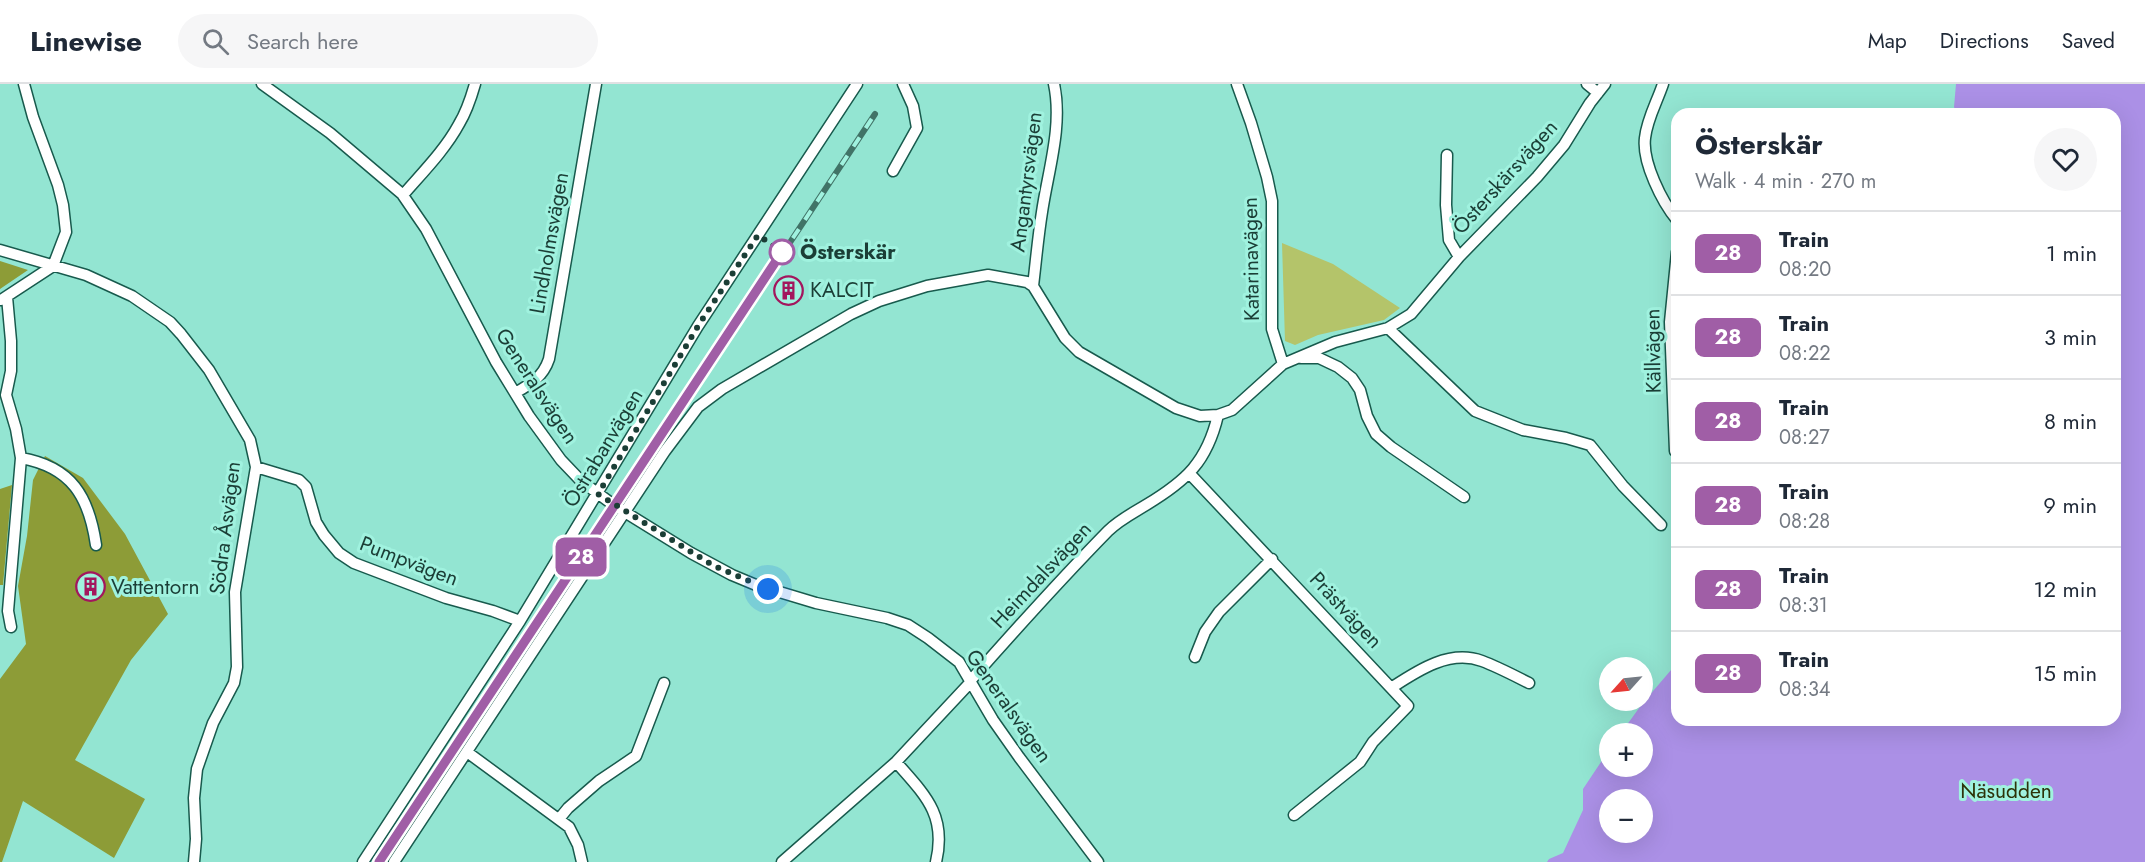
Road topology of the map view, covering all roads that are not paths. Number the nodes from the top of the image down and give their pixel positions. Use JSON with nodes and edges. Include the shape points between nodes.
{"nodes":[{"id":1,"x":24,"y":84,"type":"edge"},
{"id":2,"x":262,"y":84,"type":"edge"},
{"id":3,"x":475,"y":84,"type":"edge"},
{"id":4,"x":596,"y":84,"type":"edge"},
{"id":5,"x":857,"y":84,"type":"edge"},
{"id":6,"x":903,"y":84,"type":"edge"},
{"id":7,"x":1054,"y":84,"type":"edge"},
{"id":8,"x":1237,"y":84,"type":"edge"},
{"id":9,"x":1587,"y":84,"type":"edge"},
{"id":10,"x":1663,"y":84,"type":"edge"},
{"id":11,"x":1602,"y":88,"type":"edge"},
{"id":12,"x":1447,"y":155,"type":"dead end"},
{"id":13,"x":893,"y":171,"type":"dead end"},
{"id":14,"x":403,"y":195,"type":"junction"},
{"id":15,"x":1671,"y":211,"type":"edge"},
{"id":16,"x":0,"y":250,"type":"edge"},
{"id":17,"x":1460,"y":257,"type":"junction"},
{"id":18,"x":53,"y":266,"type":"junction"},
{"id":19,"x":1033,"y":286,"type":"junction"},
{"id":20,"x":3,"y":299,"type":"edge"},
{"id":21,"x":1671,"y":312,"type":"edge"},
{"id":22,"x":1388,"y":328,"type":"junction"},
{"id":23,"x":1671,"y":344,"type":"edge"},
{"id":24,"x":1294,"y":358,"type":"junction"},
{"id":25,"x":1283,"y":364,"type":"junction"},
{"id":26,"x":515,"y":393,"type":"junction"},
{"id":27,"x":1218,"y":415,"type":"junction"},
{"id":28,"x":21,"y":458,"type":"junction"},
{"id":29,"x":256,"y":467,"type":"junction"},
{"id":30,"x":1190,"y":474,"type":"junction"},
{"id":31,"x":598,"y":494,"type":"junction"},
{"id":32,"x":1464,"y":497,"type":"dead end"},
{"id":33,"x":626,"y":513,"type":"junction"},
{"id":34,"x":1661,"y":525,"type":"dead end"},
{"id":35,"x":96,"y":545,"type":"dead end"},
{"id":36,"x":1272,"y":559,"type":"junction"},
{"id":37,"x":6,"y":571,"type":"edge"},
{"id":38,"x":520,"y":621,"type":"junction"},
{"id":39,"x":11,"y":627,"type":"dead end"},
{"id":40,"x":1196,"y":657,"type":"dead end"},
{"id":41,"x":971,"y":680,"type":"junction"},
{"id":42,"x":1529,"y":682,"type":"dead end"},
{"id":43,"x":664,"y":683,"type":"dead end"},
{"id":44,"x":1390,"y":687,"type":"junction"},
{"id":45,"x":467,"y":752,"type":"junction"},
{"id":46,"x":896,"y":762,"type":"junction"},
{"id":47,"x":1294,"y":815,"type":"dead end"},
{"id":48,"x":559,"y":819,"type":"junction"},
{"id":49,"x":194,"y":862,"type":"edge"},
{"id":50,"x":363,"y":862,"type":"edge"},
{"id":51,"x":394,"y":862,"type":"edge"},
{"id":52,"x":582,"y":862,"type":"edge"},
{"id":53,"x":782,"y":862,"type":"edge"},
{"id":54,"x":936,"y":862,"type":"edge"},
{"id":55,"x":1098,"y":862,"type":"edge"}],
"edges":[{"from":1,"to":18,"type":"street","via":[[63,205],[66,232]]},
{"from":2,"to":14,"type":"street","name":"Generalsvägen","via":[[330,133]]},
{"from":3,"to":14,"type":"street","via":[[458,127]]},
{"from":4,"to":26,"type":"street","name":"Lindholmsvägen","via":[[549,359],[538,378]]},
{"from":5,"to":31,"type":"street","name":"Östrabanvägen","via":[[698,326]]},
{"from":6,"to":13,"type":"street","via":[[917,128]]},
{"from":7,"to":19,"type":"street","name":"Angantyrsvägen","via":[[1057,115]]},
{"from":8,"to":25,"type":"street","name":"Katarinavägen","via":[[1272,201],[1272,329]]},
{"from":9,"to":11,"type":"street","name":"Österskärsvägen"},
{"from":10,"to":15,"type":"street","via":[[1645,143],[1653,176]]},
{"from":11,"to":17,"type":"street","name":"Österskärsvägen","via":[[1544,169]]},
{"from":12,"to":17,"type":"street","name":"Österskärsvägen","via":[[1449,240]]},
{"from":14,"to":26,"type":"street","name":"Generalsvägen","via":[[426,229]]},
{"from":16,"to":18,"type":"street","name":"Södra Åsvägen"},
{"from":17,"to":22,"type":"street","name":"Österskärsvägen","via":[[1411,314]]},
{"from":18,"to":20,"type":"street"},
{"from":18,"to":29,"type":"street","name":"Södra Åsvägen","via":[[86,275],[132,296],[170,322],[209,370],[243,425]]},
{"from":19,"to":27,"type":"street","via":[[1065,338],[1079,352],[1176,408],[1200,416]]},
{"from":19,"to":33,"type":"street","via":[[988,275],[907,291],[851,314],[751,371],[699,407],[665,451]]},
{"from":20,"to":28,"type":"street","via":[[11,341],[6,395]]},
{"from":21,"to":23,"type":"street","name":"Källvägen"},
{"from":22,"to":24,"type":"street","name":"Österskärsvägen"},
{"from":22,"to":34,"type":"street","via":[[1475,411],[1523,430],[1590,445]]},
{"from":24,"to":25,"type":"street","name":"Österskärsvägen"},
{"from":24,"to":32,"type":"street","via":[[1319,358],[1352,378],[1376,434]]},
{"from":25,"to":27,"type":"street","name":"Österskärsvägen","via":[[1232,410]]},
{"from":26,"to":31,"type":"street","name":"Generalsvägen","via":[[561,460]]},
{"from":27,"to":30,"type":"street","name":"Heimdalsvägen","via":[[1213,438]]},
{"from":28,"to":35,"type":"street","via":[[53,468],[78,489],[93,523]]},
{"from":28,"to":37,"type":"street"},
{"from":29,"to":38,"type":"street","name":"Pumpvägen","via":[[299,480],[306,488],[324,535],[354,563]]},
{"from":29,"to":49,"type":"street","name":"Södra Åsvägen","via":[[235,592],[237,667],[234,683],[213,723],[197,769]]},
{"from":30,"to":36,"type":"street","name":"Prästvägen"},
{"from":30,"to":41,"type":"street","name":"Heimdalsvägen","via":[[1172,490],[1111,528]]},
{"from":31,"to":33,"type":"street","name":"Generalsvägen"},
{"from":31,"to":38,"type":"street","name":"Östrabanvägen"},
{"from":33,"to":41,"type":"street","name":"Generalsvägen","via":[[714,566],[756,585],[908,625],[959,662]]},
{"from":33,"to":45,"type":"street"},
{"from":36,"to":40,"type":"street","via":[[1220,612],[1205,632]]},
{"from":36,"to":44,"type":"street","name":"Prästvägen"},
{"from":37,"to":39,"type":"street"},
{"from":38,"to":50,"type":"street","name":"Östrabanvägen"},
{"from":41,"to":46,"type":"street","name":"Heimdalsvägen"},
{"from":41,"to":55,"type":"street","name":"Generalsvägen","via":[[1019,758]]},
{"from":42,"to":44,"type":"street","via":[[1479,660],[1455,657],[1424,667]]},
{"from":43,"to":48,"type":"street","via":[[636,756],[599,781]]},
{"from":44,"to":47,"type":"street","name":"Prästvägen","via":[[1408,706],[1373,742],[1360,762]]},
{"from":45,"to":48,"type":"street"},
{"from":45,"to":51,"type":"street"},
{"from":46,"to":53,"type":"street","name":"Heimdalsvägen"},
{"from":46,"to":54,"type":"street","via":[[934,810],[939,846]]},
{"from":48,"to":52,"type":"street","via":[[570,827]]}]}
